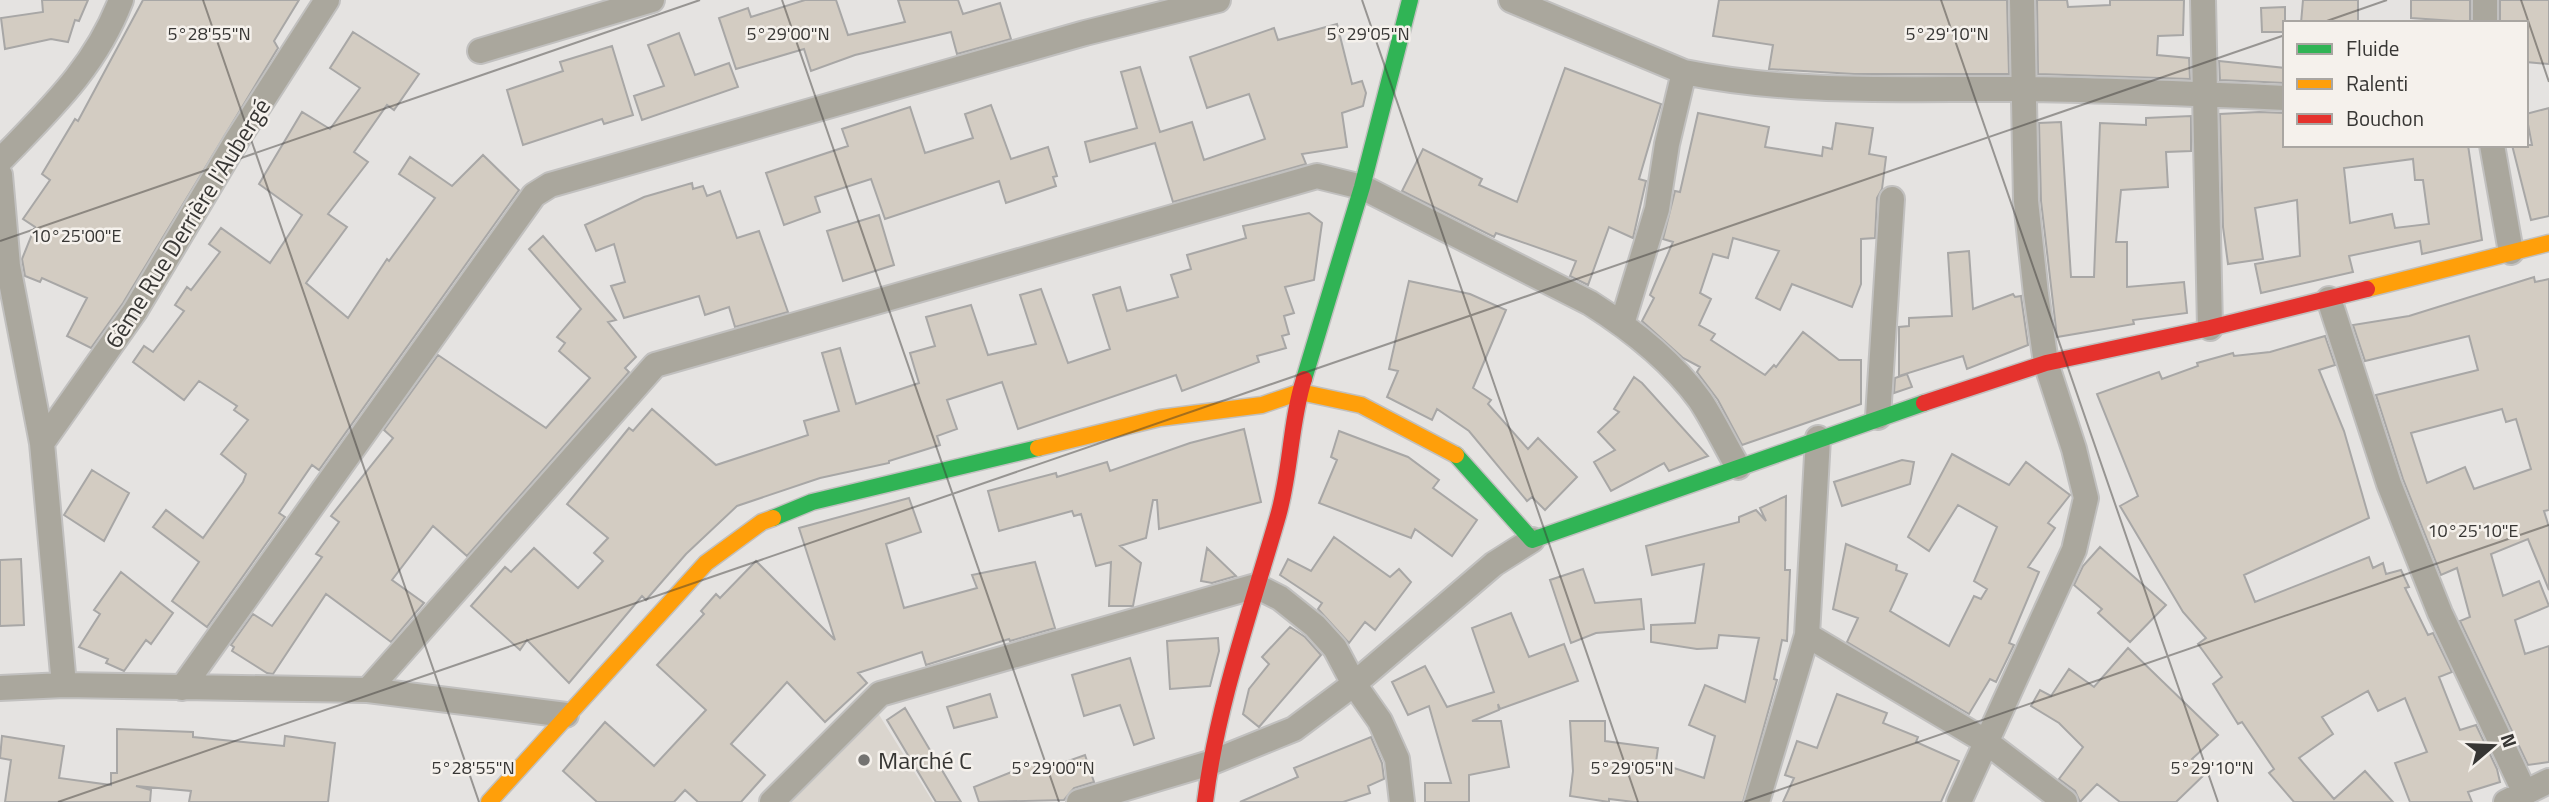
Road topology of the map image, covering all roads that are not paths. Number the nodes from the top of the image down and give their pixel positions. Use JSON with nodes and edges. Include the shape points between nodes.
{"nodes":[{"id":1,"x":121,"y":0,"type":"edge"},
{"id":2,"x":327,"y":0,"type":"edge"},
{"id":3,"x":652,"y":0,"type":"edge"},
{"id":4,"x":1218,"y":0,"type":"edge"},
{"id":5,"x":1410,"y":0,"type":"edge"},
{"id":6,"x":1511,"y":0,"type":"edge"},
{"id":7,"x":2022,"y":0,"type":"edge"},
{"id":8,"x":2203,"y":0,"type":"edge"},
{"id":9,"x":2485,"y":0,"type":"edge"},
{"id":10,"x":2485,"y":21,"type":"edge"},
{"id":11,"x":480,"y":51,"type":"dead end"},
{"id":12,"x":1684,"y":72,"type":"junction"},
{"id":13,"x":2025,"y":89,"type":"junction"},
{"id":14,"x":2204,"y":94,"type":"junction"},
{"id":15,"x":2283,"y":98,"type":"edge"},
{"id":16,"x":2492,"y":147,"type":"edge"},
{"id":17,"x":0,"y":161,"type":"edge"},
{"id":18,"x":0,"y":175,"type":"edge"},
{"id":19,"x":1362,"y":187,"type":"junction"},
{"id":20,"x":1892,"y":199,"type":"dead end"},
{"id":21,"x":2549,"y":243,"type":"edge"},
{"id":22,"x":2511,"y":252,"type":"junction"},
{"id":23,"x":2329,"y":299,"type":"junction"},
{"id":24,"x":1622,"y":324,"type":"junction"},
{"id":25,"x":2210,"y":328,"type":"junction"},
{"id":26,"x":2046,"y":363,"type":"junction"},
{"id":27,"x":1300,"y":392,"type":"junction"},
{"id":28,"x":1878,"y":417,"type":"junction"},
{"id":29,"x":1818,"y":438,"type":"junction"},
{"id":30,"x":42,"y":443,"type":"junction"},
{"id":31,"x":1738,"y":467,"type":"junction"},
{"id":32,"x":1532,"y":540,"type":"junction"},
{"id":33,"x":1256,"y":586,"type":"junction"},
{"id":34,"x":1807,"y":635,"type":"junction"},
{"id":35,"x":1354,"y":684,"type":"junction"},
{"id":36,"x":64,"y":685,"type":"junction"},
{"id":37,"x":0,"y":688,"type":"edge"},
{"id":38,"x":182,"y":688,"type":"junction"},
{"id":39,"x":368,"y":690,"type":"junction"},
{"id":40,"x":566,"y":715,"type":"junction"},
{"id":41,"x":1985,"y":741,"type":"junction"},
{"id":42,"x":1210,"y":763,"type":"junction"},
{"id":43,"x":2549,"y":781,"type":"edge"},
{"id":44,"x":2515,"y":796,"type":"edge"},
{"id":45,"x":489,"y":802,"type":"edge"},
{"id":46,"x":772,"y":802,"type":"edge"},
{"id":47,"x":1079,"y":802,"type":"edge"},
{"id":48,"x":1205,"y":802,"type":"edge"},
{"id":49,"x":1402,"y":802,"type":"edge"},
{"id":50,"x":1757,"y":802,"type":"edge"},
{"id":51,"x":1959,"y":802,"type":"edge"},
{"id":52,"x":2065,"y":802,"type":"edge"}],
"edges":[{"from":1,"to":17,"type":"street","via":[[101,45],[73,86]]},
{"from":2,"to":30,"type":"street","name":"6ème Rue Derrière l'Aubergé","via":[[135,311]]},
{"from":3,"to":11,"type":"street"},
{"from":4,"to":38,"type":"street","via":[[1085,33],[563,181],[534,195]]},
{"from":5,"to":19,"type":"street"},
{"from":6,"to":12,"type":"street"},
{"from":7,"to":13,"type":"street"},
{"from":8,"to":14,"type":"street"},
{"from":9,"to":10,"type":"street"},
{"from":12,"to":13,"type":"street","via":[[1813,89]]},
{"from":12,"to":24,"type":"street","via":[[1657,209]]},
{"from":13,"to":14,"type":"street"},
{"from":13,"to":26,"type":"street","via":[[2026,201]]},
{"from":14,"to":15,"type":"street"},
{"from":14,"to":25,"type":"street"},
{"from":16,"to":22,"type":"street"},
{"from":18,"to":30,"type":"street","via":[[8,266]]},
{"from":19,"to":24,"type":"street","via":[[1590,303]]},
{"from":19,"to":27,"type":"street"},
{"from":19,"to":39,"type":"street","via":[[1317,176],[655,365]]},
{"from":20,"to":28,"type":"street"},
{"from":21,"to":22,"type":"street"},
{"from":22,"to":23,"type":"street"},
{"from":23,"to":25,"type":"street"},
{"from":23,"to":44,"type":"street","via":[[2389,484]]},
{"from":24,"to":31,"type":"street","via":[[1658,354],[1699,400]]},
{"from":25,"to":26,"type":"street"},
{"from":26,"to":28,"type":"street"},
{"from":26,"to":41,"type":"street","via":[[2086,498],[2074,550]]},
{"from":27,"to":32,"type":"street","via":[[1361,405],[1453,452]]},
{"from":27,"to":33,"type":"street","via":[[1279,513]]},
{"from":27,"to":40,"type":"street","via":[[1262,405],[1160,418],[812,502],[762,522],[706,563]]},
{"from":28,"to":29,"type":"street"},
{"from":29,"to":31,"type":"street"},
{"from":29,"to":34,"type":"street"},
{"from":30,"to":36,"type":"street"},
{"from":31,"to":32,"type":"street"},
{"from":32,"to":35,"type":"street","via":[[1494,564]]},
{"from":33,"to":35,"type":"street","via":[[1280,598],[1315,626],[1335,648]]},
{"from":33,"to":42,"type":"street"},
{"from":33,"to":46,"type":"street","via":[[880,694]]},
{"from":34,"to":41,"type":"street"},
{"from":34,"to":50,"type":"street"},
{"from":35,"to":42,"type":"street","via":[[1294,729]]},
{"from":35,"to":49,"type":"street","via":[[1380,721],[1397,759]]},
{"from":36,"to":37,"type":"street"},
{"from":36,"to":38,"type":"street"},
{"from":38,"to":39,"type":"street"},
{"from":39,"to":40,"type":"street"},
{"from":40,"to":45,"type":"street"},
{"from":41,"to":51,"type":"street"},
{"from":41,"to":52,"type":"street"},
{"from":42,"to":47,"type":"street"},
{"from":42,"to":48,"type":"street"},
{"from":43,"to":44,"type":"street"}]}
